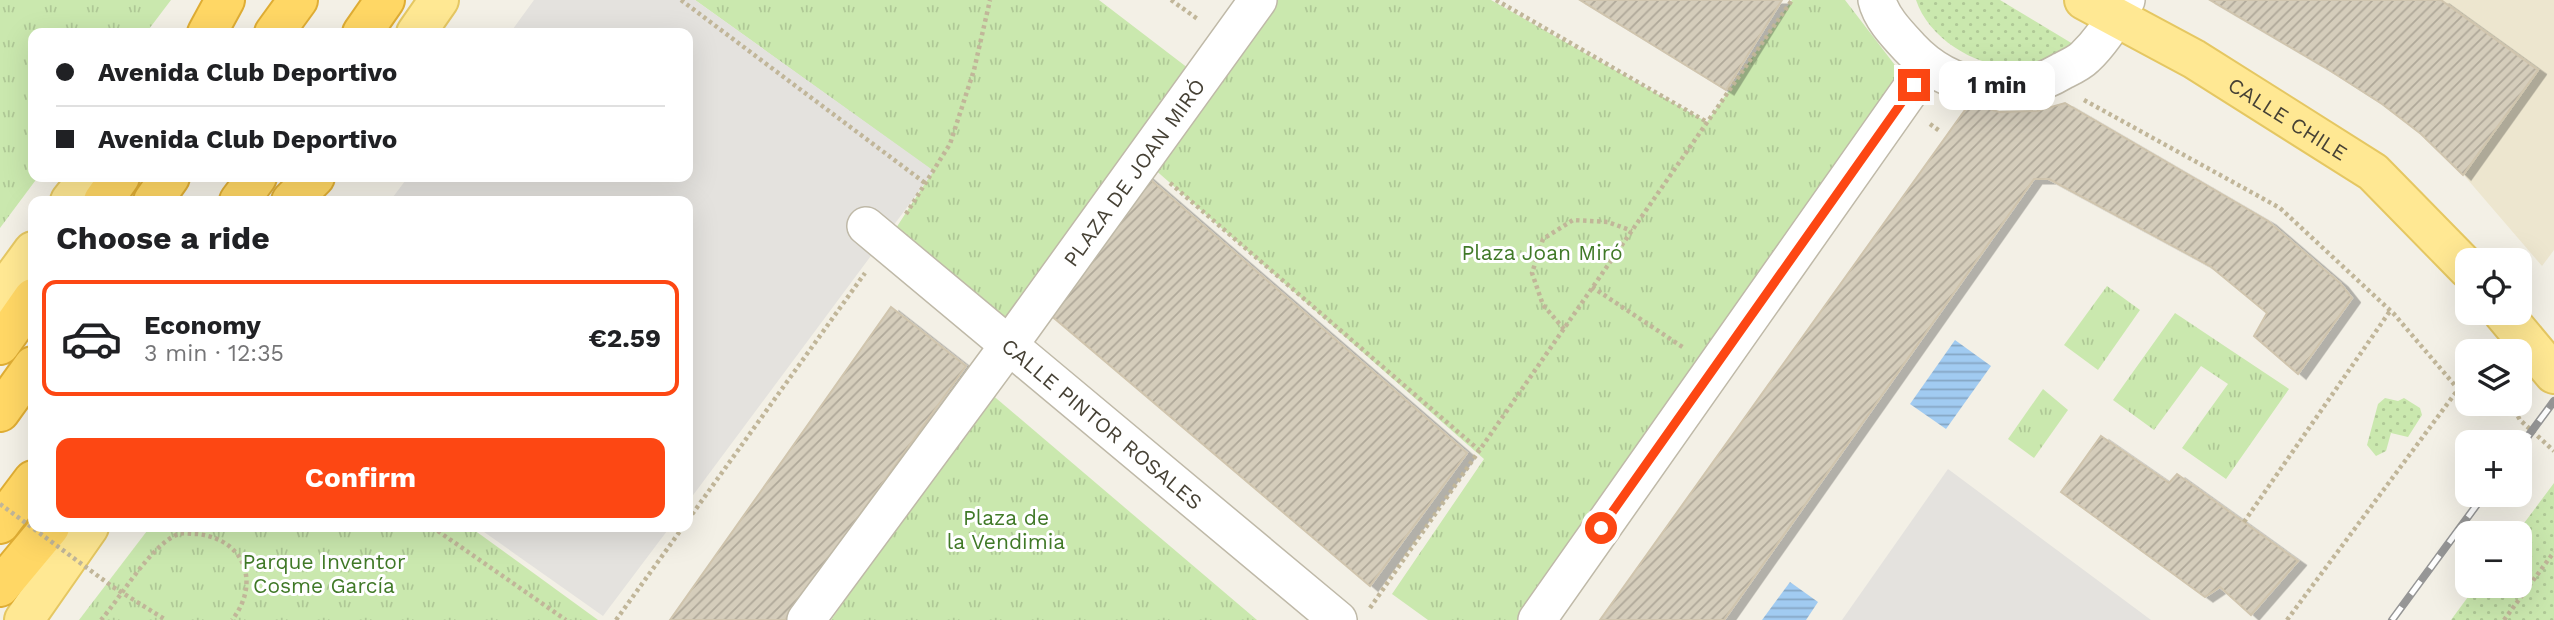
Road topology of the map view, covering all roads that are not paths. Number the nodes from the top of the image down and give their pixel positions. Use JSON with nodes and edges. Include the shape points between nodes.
{"nodes":[{"id":1,"x":222,"y":0,"type":"edge"},
{"id":2,"x":298,"y":0,"type":"edge"},
{"id":3,"x":384,"y":0,"type":"edge"},
{"id":4,"x":439,"y":0,"type":"edge"},
{"id":5,"x":1258,"y":0,"type":"edge"},
{"id":6,"x":1877,"y":0,"type":"edge"},
{"id":7,"x":2109,"y":6,"type":"edge"},
{"id":8,"x":199,"y":28,"type":"edge"},
{"id":9,"x":209,"y":28,"type":"edge"},
{"id":10,"x":278,"y":28,"type":"edge"},
{"id":11,"x":365,"y":28,"type":"edge"},
{"id":12,"x":419,"y":28,"type":"edge"},
{"id":13,"x":1927,"y":66,"type":"junction"},
{"id":14,"x":85,"y":182,"type":"edge"},
{"id":15,"x":311,"y":182,"type":"edge"},
{"id":16,"x":74,"y":196,"type":"edge"},
{"id":17,"x":296,"y":196,"type":"edge"},
{"id":18,"x":866,"y":226,"type":"dead end"},
{"id":19,"x":2455,"y":256,"type":"edge"},
{"id":20,"x":28,"y":258,"type":"edge"},
{"id":21,"x":0,"y":296,"type":"edge"},
{"id":22,"x":28,"y":305,"type":"edge"},
{"id":23,"x":2513,"y":325,"type":"edge"},
{"id":24,"x":0,"y":345,"type":"edge"},
{"id":25,"x":1009,"y":345,"type":"junction"},
{"id":26,"x":28,"y":373,"type":"edge"},
{"id":27,"x":2554,"y":374,"type":"edge"},
{"id":28,"x":0,"y":412,"type":"edge"},
{"id":29,"x":28,"y":487,"type":"edge"},
{"id":30,"x":0,"y":524,"type":"edge"},
{"id":31,"x":46,"y":532,"type":"edge"},
{"id":32,"x":86,"y":532,"type":"edge"},
{"id":33,"x":0,"y":587,"type":"edge"},
{"id":34,"x":1354,"y":614,"type":"edge"},
{"id":35,"x":24,"y":620,"type":"edge"},
{"id":36,"x":806,"y":620,"type":"edge"},
{"id":37,"x":1536,"y":620,"type":"edge"}],
"edges":[{"from":1,"to":8,"type":"main road"},
{"from":1,"to":9,"type":"highway"},
{"from":2,"to":10,"type":"highway"},
{"from":3,"to":11,"type":"highway"},
{"from":4,"to":12,"type":"main road"},
{"from":5,"to":25,"type":"street","name":"PLAZA DE JOAN MIRÓ"},
{"from":6,"to":13,"type":"street","via":[[1896,32]]},
{"from":7,"to":13,"type":"street","via":[[2084,58],[2045,81],[2012,89],[1967,85]]},
{"from":7,"to":19,"type":"main road","name":"CALLE CHILE","via":[[2373,172]]},
{"from":13,"to":37,"type":"street"},
{"from":14,"to":16,"type":"main road"},
{"from":15,"to":17,"type":"highway"},
{"from":18,"to":25,"type":"street","name":"CALLE PINTOR ROSALES"},
{"from":20,"to":21,"type":"main road"},
{"from":22,"to":24,"type":"highway"},
{"from":23,"to":27,"type":"main road"},
{"from":25,"to":34,"type":"street","name":"CALLE PINTOR ROSALES"},
{"from":25,"to":36,"type":"street"},
{"from":26,"to":28,"type":"highway"},
{"from":29,"to":30,"type":"highway"},
{"from":31,"to":33,"type":"highway"},
{"from":32,"to":35,"type":"main road"}]}
